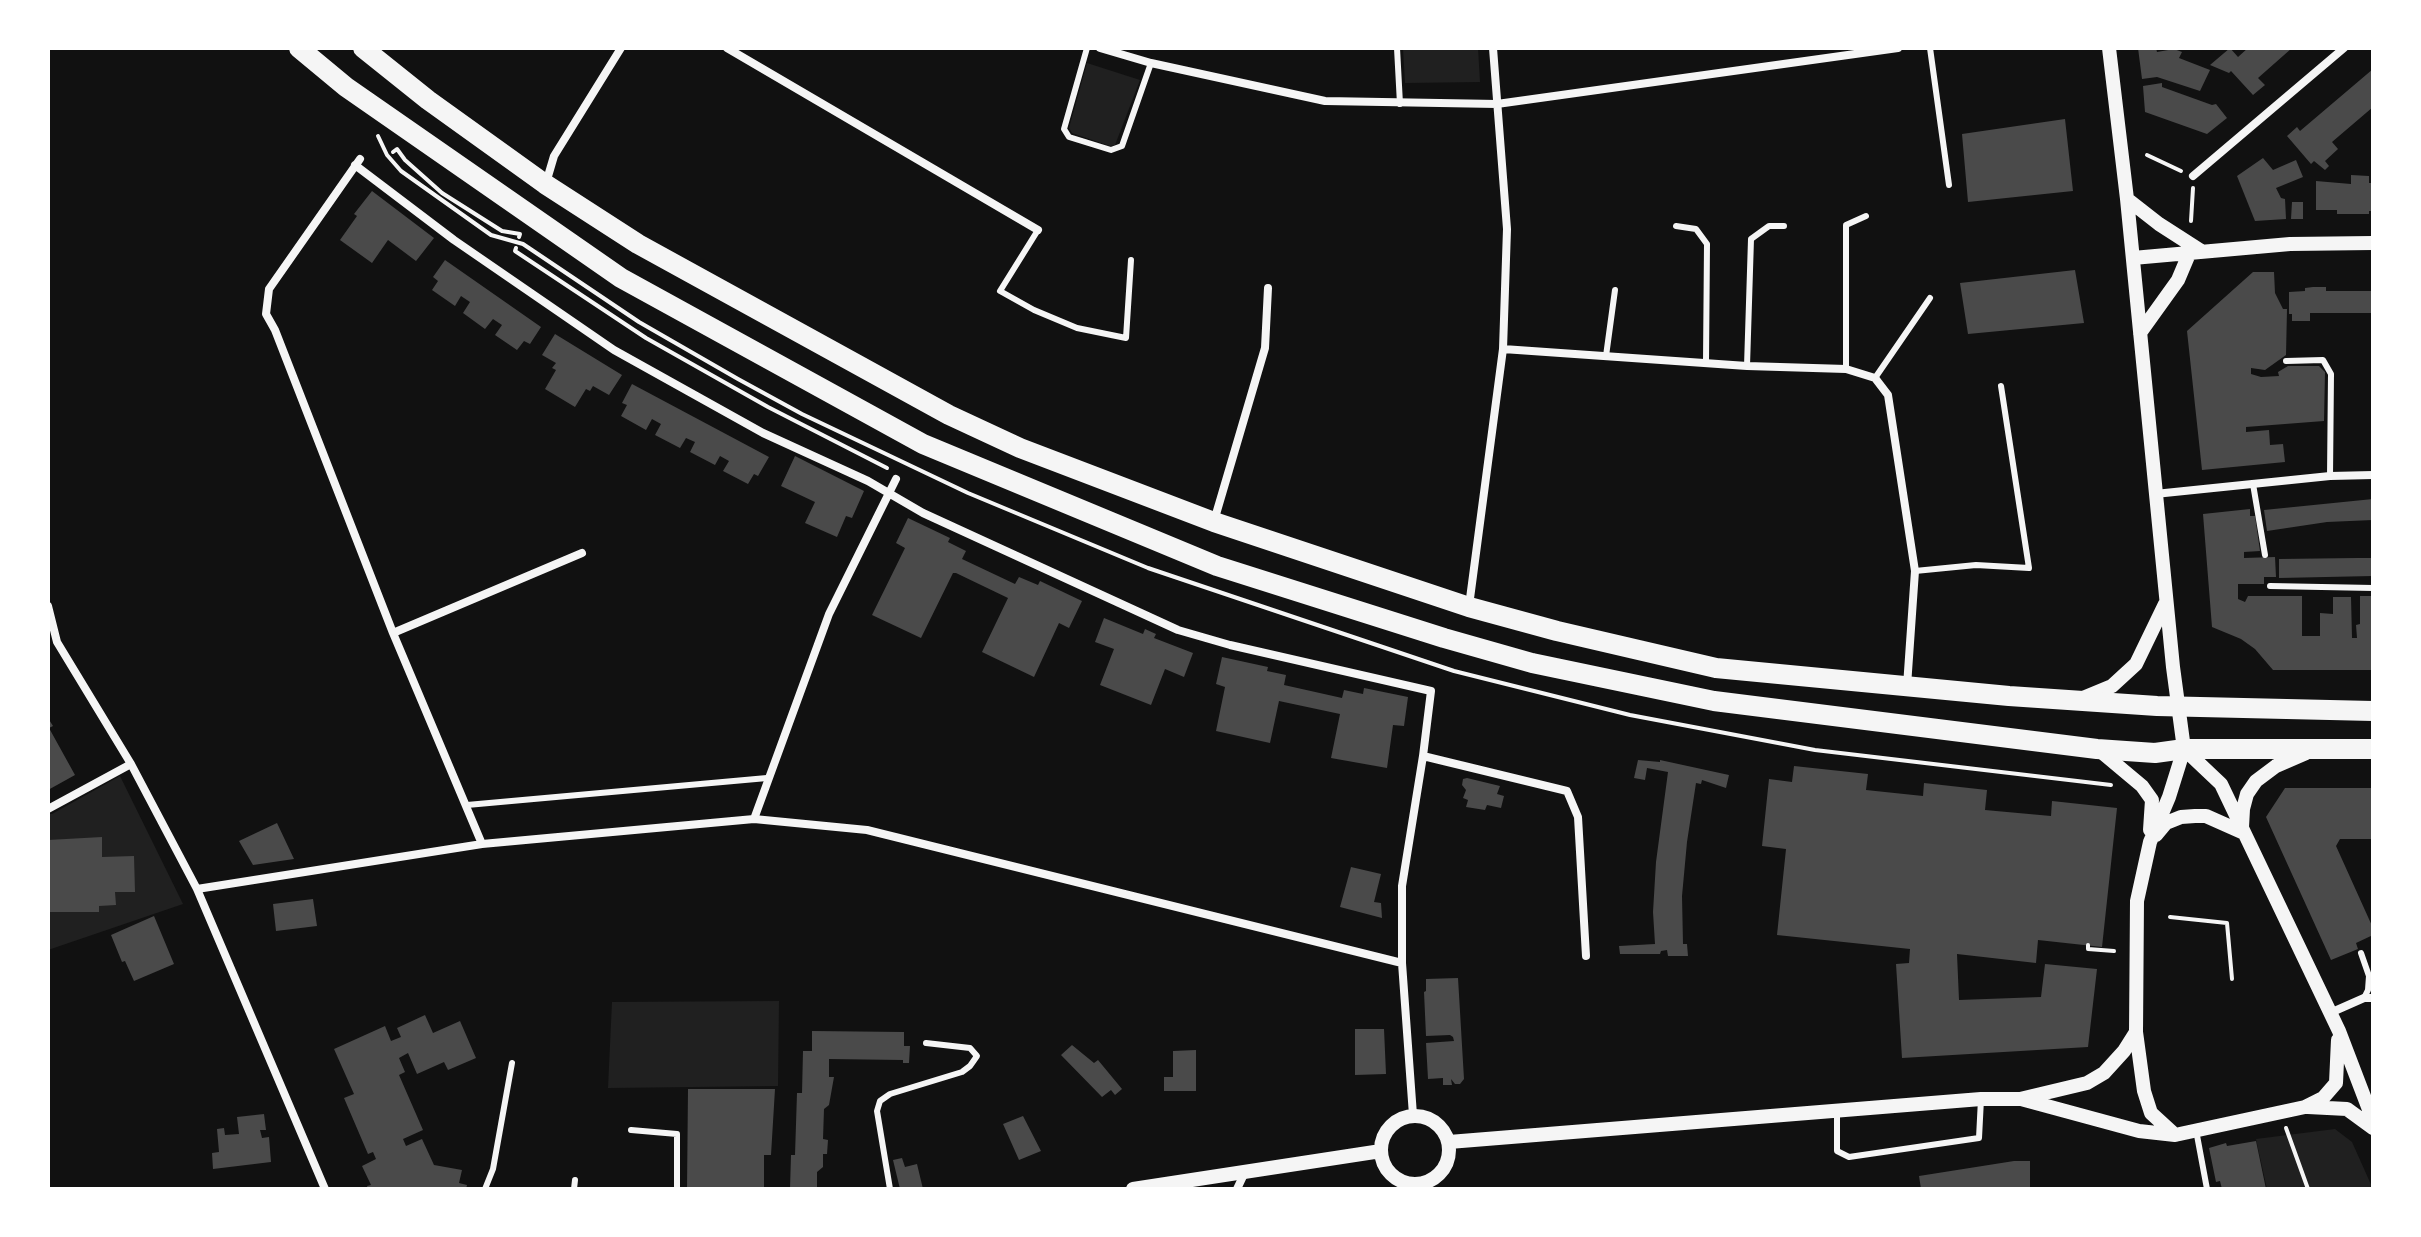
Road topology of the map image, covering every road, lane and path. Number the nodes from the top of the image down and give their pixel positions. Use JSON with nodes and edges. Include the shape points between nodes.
{"nodes":[{"id":1,"x":299,"y":48,"type":"edge"},
{"id":2,"x":363,"y":48,"type":"edge"},
{"id":3,"x":621,"y":48,"type":"edge"},
{"id":4,"x":727,"y":48,"type":"edge"},
{"id":5,"x":1087,"y":48,"type":"edge"},
{"id":6,"x":1100,"y":48,"type":"edge"},
{"id":7,"x":1397,"y":48,"type":"edge"},
{"id":8,"x":1493,"y":48,"type":"edge"},
{"id":9,"x":1898,"y":48,"type":"edge"},
{"id":10,"x":1930,"y":48,"type":"edge"},
{"id":11,"x":2109,"y":48,"type":"edge"},
{"id":12,"x":2344,"y":48,"type":"edge"},
{"id":13,"x":1118,"y":51,"type":"edge"},
{"id":14,"x":1151,"y":63,"type":"junction"},
{"id":15,"x":1400,"y":104,"type":"junction"},
{"id":16,"x":1497,"y":104,"type":"junction"},
{"id":17,"x":2147,"y":155,"type":"dead end"},
{"id":18,"x":2193,"y":176,"type":"junction"},
{"id":19,"x":545,"y":184,"type":"junction"},
{"id":20,"x":1949,"y":185,"type":"dead end"},
{"id":21,"x":2127,"y":199,"type":"junction"},
{"id":22,"x":1866,"y":216,"type":"dead end"},
{"id":23,"x":2191,"y":221,"type":"dead end"},
{"id":24,"x":1676,"y":226,"type":"dead end"},
{"id":25,"x":1784,"y":226,"type":"dead end"},
{"id":26,"x":1038,"y":230,"type":"joint"},
{"id":27,"x":519,"y":237,"type":"dead end"},
{"id":28,"x":2373,"y":243,"type":"edge"},
{"id":29,"x":516,"y":248,"type":"dead end"},
{"id":30,"x":2195,"y":252,"type":"junction"},
{"id":31,"x":2133,"y":258,"type":"junction"},
{"id":32,"x":1131,"y":260,"type":"dead end"},
{"id":33,"x":1268,"y":288,"type":"dead end"},
{"id":34,"x":1615,"y":290,"type":"dead end"},
{"id":35,"x":1930,"y":298,"type":"dead end"},
{"id":36,"x":2140,"y":333,"type":"junction"},
{"id":37,"x":1503,"y":349,"type":"junction"},
{"id":38,"x":1606,"y":356,"type":"junction"},
{"id":39,"x":1706,"y":361,"type":"junction"},
{"id":40,"x":2286,"y":361,"type":"dead end"},
{"id":41,"x":1747,"y":366,"type":"junction"},
{"id":42,"x":1846,"y":369,"type":"junction"},
{"id":43,"x":1875,"y":378,"type":"junction"},
{"id":44,"x":2001,"y":386,"type":"dead end"},
{"id":45,"x":905,"y":463,"type":"dead end"},
{"id":46,"x":2373,"y":475,"type":"edge"},
{"id":47,"x":898,"y":476,"type":"joint"},
{"id":48,"x":2330,"y":476,"type":"junction"},
{"id":49,"x":2253,"y":484,"type":"junction"},
{"id":50,"x":890,"y":492,"type":"junction"},
{"id":51,"x":2155,"y":494,"type":"junction"},
{"id":52,"x":1214,"y":522,"type":"junction"},
{"id":53,"x":582,"y":553,"type":"dead end"},
{"id":54,"x":2265,"y":555,"type":"dead end"},
{"id":55,"x":1915,"y":571,"type":"junction"},
{"id":56,"x":2270,"y":586,"type":"dead end"},
{"id":57,"x":2373,"y":588,"type":"edge"},
{"id":58,"x":2166,"y":602,"type":"junction"},
{"id":59,"x":48,"y":606,"type":"edge"},
{"id":60,"x":1469,"y":607,"type":"junction"},
{"id":61,"x":393,"y":633,"type":"junction"},
{"id":62,"x":1907,"y":686,"type":"junction"},
{"id":63,"x":2071,"y":700,"type":"junction"},
{"id":64,"x":2179,"y":707,"type":"junction"},
{"id":65,"x":2373,"y":711,"type":"edge"},
{"id":66,"x":2097,"y":749,"type":"junction"},
{"id":67,"x":2184,"y":749,"type":"junction"},
{"id":68,"x":2330,"y":749,"type":"junction"},
{"id":69,"x":2373,"y":749,"type":"edge"},
{"id":70,"x":1423,"y":756,"type":"junction"},
{"id":71,"x":131,"y":764,"type":"junction"},
{"id":72,"x":1949,"y":766,"type":"dead end"},
{"id":73,"x":767,"y":778,"type":"junction"},
{"id":74,"x":2125,"y":787,"type":"dead end"},
{"id":75,"x":467,"y":805,"type":"junction"},
{"id":76,"x":48,"y":809,"type":"edge"},
{"id":77,"x":754,"y":819,"type":"junction"},
{"id":78,"x":2242,"y":832,"type":"junction"},
{"id":79,"x":2150,"y":842,"type":"junction"},
{"id":80,"x":482,"y":844,"type":"junction"},
{"id":81,"x":197,"y":889,"type":"junction"},
{"id":82,"x":2170,"y":917,"type":"dead end"},
{"id":83,"x":2088,"y":945,"type":"dead end"},
{"id":84,"x":2114,"y":951,"type":"dead end"},
{"id":85,"x":2361,"y":953,"type":"dead end"},
{"id":86,"x":1586,"y":956,"type":"dead end"},
{"id":87,"x":1402,"y":963,"type":"junction"},
{"id":88,"x":2232,"y":979,"type":"dead end"},
{"id":89,"x":2368,"y":998,"type":"edge"},
{"id":90,"x":2330,"y":1013,"type":"junction"},
{"id":91,"x":2339,"y":1031,"type":"junction"},
{"id":92,"x":2136,"y":1032,"type":"junction"},
{"id":93,"x":926,"y":1043,"type":"dead end"},
{"id":94,"x":512,"y":1063,"type":"dead end"},
{"id":95,"x":1981,"y":1099,"type":"junction"},
{"id":96,"x":2020,"y":1099,"type":"junction"},
{"id":97,"x":2305,"y":1107,"type":"junction"},
{"id":98,"x":1837,"y":1112,"type":"junction"},
{"id":99,"x":1413,"y":1115,"type":"junction"},
{"id":100,"x":2373,"y":1120,"type":"edge"},
{"id":101,"x":2285,"y":1126,"type":"dead end"},
{"id":102,"x":2373,"y":1128,"type":"edge"},
{"id":103,"x":631,"y":1130,"type":"dead end"},
{"id":104,"x":2196,"y":1130,"type":"junction"},
{"id":105,"x":2175,"y":1135,"type":"junction"},
{"id":106,"x":1449,"y":1142,"type":"junction"},
{"id":107,"x":1381,"y":1151,"type":"junction"},
{"id":108,"x":1245,"y":1172,"type":"junction"},
{"id":109,"x":575,"y":1180,"type":"dead end"},
{"id":110,"x":1422,"y":1186,"type":"edge"},
{"id":111,"x":325,"y":1189,"type":"edge"},
{"id":112,"x":485,"y":1189,"type":"edge"},
{"id":113,"x":574,"y":1189,"type":"edge"},
{"id":114,"x":677,"y":1189,"type":"edge"},
{"id":115,"x":890,"y":1189,"type":"edge"},
{"id":116,"x":1133,"y":1189,"type":"edge"},
{"id":117,"x":1237,"y":1189,"type":"edge"},
{"id":118,"x":2207,"y":1189,"type":"edge"},
{"id":119,"x":2308,"y":1189,"type":"edge"}],
"edges":[{"from":1,"to":66,"type":"highway","via":[[346,87],[621,278],[923,444],[1217,566],[1532,663],[1714,701]]},
{"from":2,"to":19,"type":"highway"},
{"from":3,"to":19,"type":"street","via":[[554,156]]},
{"from":4,"to":26,"type":"street"},
{"from":5,"to":14,"type":"lane","via":[[1064,129],[1069,137],[1111,150],[1122,146]]},
{"from":6,"to":13,"type":"street"},
{"from":7,"to":15,"type":"lane"},
{"from":8,"to":16,"type":"street"},
{"from":9,"to":16,"type":"street"},
{"from":10,"to":20,"type":"lane"},
{"from":11,"to":21,"type":"street"},
{"from":12,"to":18,"type":"street"},
{"from":13,"to":14,"type":"street"},
{"from":14,"to":15,"type":"street","via":[[1325,101]]},
{"from":15,"to":16,"type":"street"},
{"from":16,"to":37,"type":"street","via":[[1507,229]]},
{"from":17,"to":18,"type":"path"},
{"from":18,"to":23,"type":"path"},
{"from":19,"to":52,"type":"highway","via":[[638,244],[949,415],[1020,448]]},
{"from":21,"to":30,"type":"street"},
{"from":21,"to":31,"type":"street"},
{"from":22,"to":42,"type":"lane","via":[[1846,225]]},
{"from":24,"to":39,"type":"lane","via":[[1696,229],[1707,244]]},
{"from":25,"to":41,"type":"lane","via":[[1769,226],[1751,239]]},
{"from":26,"to":32,"type":"lane","via":[[1000,291],[1077,328],[1126,338]]},
{"from":27,"to":45,"type":"path","via":[[442,193],[397,149],[390,153],[401,171],[491,235],[523,244],[639,322],[738,379]]},
{"from":28,"to":30,"type":"street"},
{"from":29,"to":47,"type":"path","via":[[646,338]]},
{"from":30,"to":31,"type":"street"},
{"from":30,"to":36,"type":"street"},
{"from":31,"to":36,"type":"street"},
{"from":33,"to":52,"type":"street","via":[[1265,348]]},
{"from":34,"to":38,"type":"lane"},
{"from":35,"to":43,"type":"lane"},
{"from":36,"to":51,"type":"street"},
{"from":37,"to":38,"type":"street"},
{"from":37,"to":60,"type":"street"},
{"from":38,"to":39,"type":"street"},
{"from":39,"to":41,"type":"street"},
{"from":40,"to":48,"type":"lane","via":[[2323,360],[2331,374]]},
{"from":41,"to":42,"type":"street"},
{"from":42,"to":43,"type":"street"},
{"from":43,"to":55,"type":"street","via":[[1888,395]]},
{"from":44,"to":55,"type":"lane","via":[[2029,568],[1976,565]]},
{"from":46,"to":48,"type":"street"},
{"from":47,"to":50,"type":"street"},
{"from":48,"to":49,"type":"street"},
{"from":49,"to":51,"type":"street"},
{"from":49,"to":54,"type":"lane"},
{"from":50,"to":61,"type":"street","via":[[763,433],[614,350],[454,240],[358,162],[269,289],[266,314]]},
{"from":50,"to":70,"type":"street","via":[[947,525],[1178,630],[1431,691]]},
{"from":50,"to":73,"type":"street","via":[[829,614]]},
{"from":51,"to":58,"type":"street"},
{"from":52,"to":60,"type":"highway"},
{"from":53,"to":61,"type":"street"},
{"from":55,"to":62,"type":"street"},
{"from":56,"to":57,"type":"lane"},
{"from":58,"to":63,"type":"street","via":[[2144,653],[2126,675],[2102,691]]},
{"from":58,"to":64,"type":"street"},
{"from":59,"to":71,"type":"street","via":[[57,642]]},
{"from":60,"to":62,"type":"highway","via":[[1716,668]]},
{"from":61,"to":75,"type":"street"},
{"from":62,"to":63,"type":"highway"},
{"from":63,"to":64,"type":"highway"},
{"from":64,"to":65,"type":"highway"},
{"from":64,"to":67,"type":"street"},
{"from":66,"to":67,"type":"highway"},
{"from":66,"to":79,"type":"street","via":[[2152,800]]},
{"from":67,"to":68,"type":"highway"},
{"from":67,"to":78,"type":"street","via":[[2221,784]]},
{"from":67,"to":79,"type":"street"},
{"from":68,"to":69,"type":"highway"},
{"from":68,"to":78,"type":"street","via":[[2291,758],[2265,772],[2247,794]]},
{"from":70,"to":86,"type":"street","via":[[1567,791],[1578,817]]},
{"from":70,"to":87,"type":"street","via":[[1402,886]]},
{"from":71,"to":76,"type":"street"},
{"from":71,"to":81,"type":"street"},
{"from":72,"to":74,"type":"path"},
{"from":73,"to":75,"type":"lane"},
{"from":73,"to":77,"type":"street"},
{"from":75,"to":80,"type":"street"},
{"from":77,"to":80,"type":"street"},
{"from":77,"to":87,"type":"street","via":[[867,830]]},
{"from":78,"to":79,"type":"street","via":[[2206,816],[2181,817],[2166,823]]},
{"from":78,"to":90,"type":"street"},
{"from":79,"to":92,"type":"street","via":[[2137,901]]},
{"from":80,"to":81,"type":"street"},
{"from":81,"to":111,"type":"street"},
{"from":82,"to":88,"type":"path","via":[[2227,923]]},
{"from":83,"to":84,"type":"path"},
{"from":85,"to":89,"type":"lane","via":[[2369,976]]},
{"from":87,"to":99,"type":"street"},
{"from":89,"to":90,"type":"street"},
{"from":90,"to":91,"type":"street"},
{"from":91,"to":97,"type":"street","via":[[2336,1083]]},
{"from":91,"to":100,"type":"street"},
{"from":92,"to":96,"type":"street","via":[[2104,1073],[2087,1083]]},
{"from":92,"to":105,"type":"street","via":[[2151,1113]]},
{"from":93,"to":115,"type":"lane","via":[[970,1048],[977,1056],[962,1072],[880,1101],[877,1111]]},
{"from":94,"to":112,"type":"lane"},
{"from":95,"to":96,"type":"street"},
{"from":95,"to":98,"type":"street"},
{"from":95,"to":98,"type":"lane","via":[[1979,1138],[1849,1157],[1837,1151]]},
{"from":96,"to":105,"type":"street","via":[[2139,1131]]},
{"from":97,"to":102,"type":"street","via":[[2347,1109]]},
{"from":97,"to":104,"type":"street"},
{"from":98,"to":106,"type":"street"},
{"from":99,"to":106,"type":"street","via":[[1432,1119]]},
{"from":99,"to":107,"type":"street","via":[[1386,1131]]},
{"from":101,"to":119,"type":"path"},
{"from":103,"to":114,"type":"lane","via":[[677,1134]]},
{"from":104,"to":105,"type":"street"},
{"from":104,"to":118,"type":"lane"},
{"from":106,"to":110,"type":"street","via":[[1447,1164]]},
{"from":107,"to":108,"type":"street"},
{"from":107,"to":110,"type":"street","via":[[1389,1172]]},
{"from":108,"to":116,"type":"street"},
{"from":108,"to":117,"type":"street"},
{"from":109,"to":113,"type":"lane"}]}
